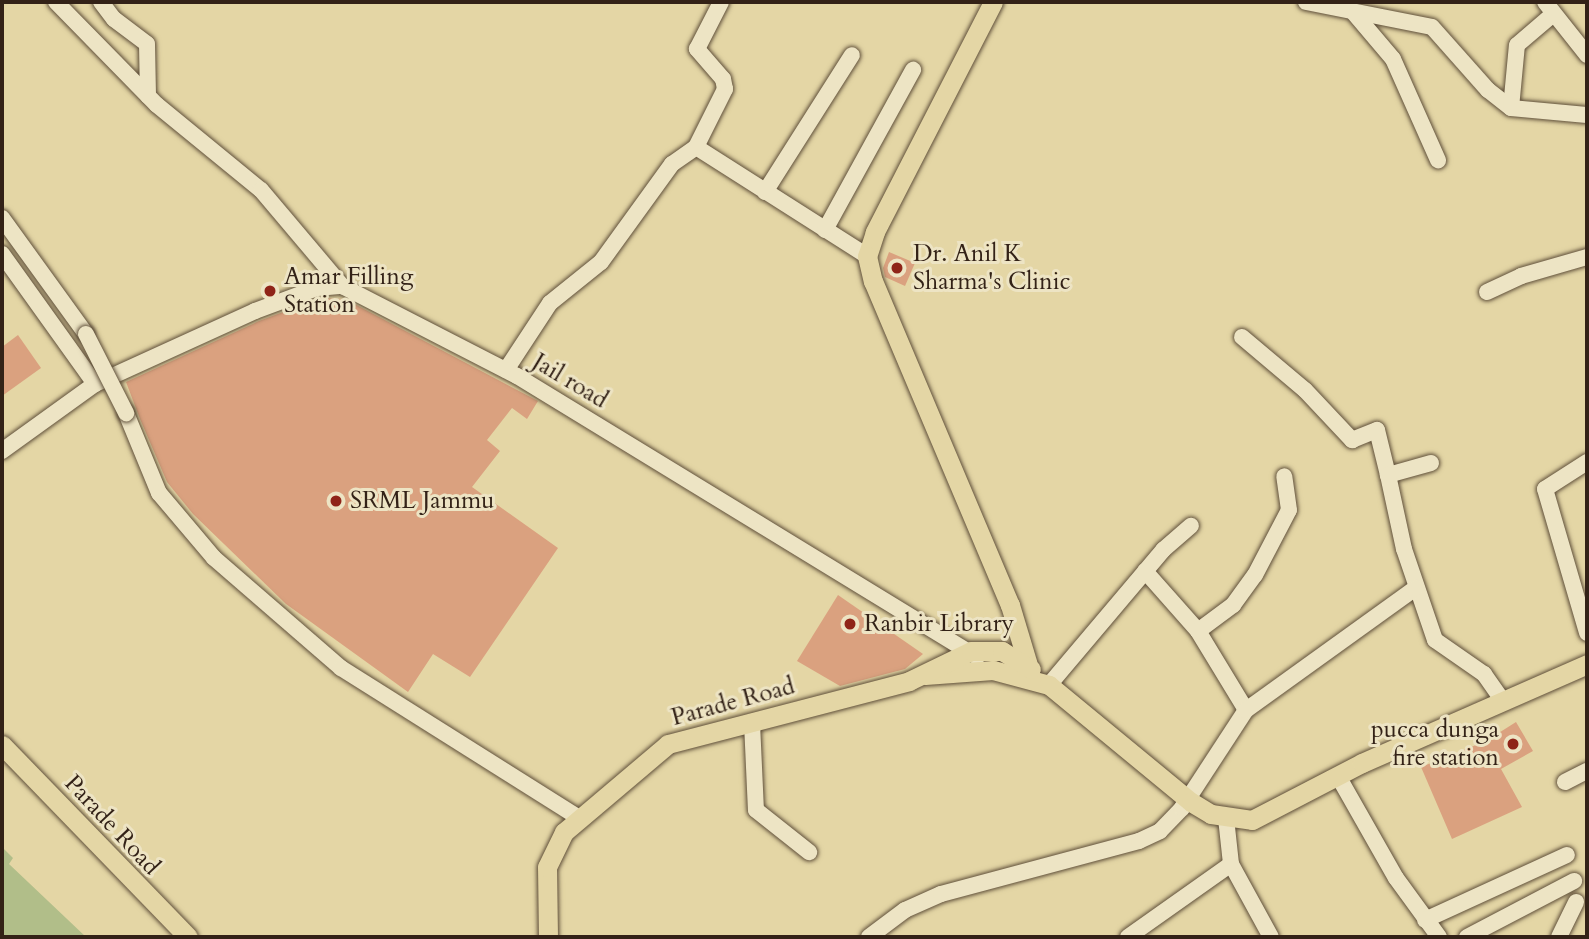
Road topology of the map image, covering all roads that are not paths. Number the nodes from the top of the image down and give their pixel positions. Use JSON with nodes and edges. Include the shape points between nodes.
{"nodes":[{"id":1,"x":56,"y":2,"type":"edge"},
{"id":2,"x":101,"y":2,"type":"edge"},
{"id":3,"x":721,"y":2,"type":"edge"},
{"id":4,"x":993,"y":2,"type":"edge"},
{"id":5,"x":1306,"y":2,"type":"edge"},
{"id":6,"x":1548,"y":8,"type":"edge"},
{"id":7,"x":1354,"y":13,"type":"junction"},
{"id":8,"x":852,"y":55,"type":"dead end"},
{"id":9,"x":1587,"y":55,"type":"edge"},
{"id":10,"x":913,"y":70,"type":"dead end"},
{"id":11,"x":148,"y":96,"type":"junction"},
{"id":12,"x":1511,"y":108,"type":"junction"},
{"id":13,"x":1587,"y":114,"type":"edge"},
{"id":14,"x":696,"y":148,"type":"junction"},
{"id":15,"x":1438,"y":160,"type":"dead end"},
{"id":16,"x":765,"y":192,"type":"junction"},
{"id":17,"x":2,"y":218,"type":"edge"},
{"id":18,"x":825,"y":230,"type":"junction"},
{"id":19,"x":2,"y":254,"type":"edge"},
{"id":20,"x":867,"y":256,"type":"junction"},
{"id":21,"x":1587,"y":257,"type":"edge"},
{"id":22,"x":342,"y":286,"type":"junction"},
{"id":23,"x":1487,"y":292,"type":"dead end"},
{"id":24,"x":1242,"y":337,"type":"dead end"},
{"id":25,"x":506,"y":370,"type":"junction"},
{"id":26,"x":95,"y":384,"type":"junction"},
{"id":27,"x":2,"y":451,"type":"edge"},
{"id":28,"x":1587,"y":462,"type":"edge"},
{"id":29,"x":1431,"y":463,"type":"dead end"},
{"id":30,"x":1388,"y":475,"type":"junction"},
{"id":31,"x":1284,"y":476,"type":"dead end"},
{"id":32,"x":1191,"y":526,"type":"dead end"},
{"id":33,"x":1145,"y":571,"type":"junction"},
{"id":34,"x":1416,"y":588,"type":"junction"},
{"id":35,"x":1198,"y":631,"type":"junction"},
{"id":36,"x":1587,"y":633,"type":"edge"},
{"id":37,"x":971,"y":651,"type":"junction"},
{"id":38,"x":1587,"y":664,"type":"edge"},
{"id":39,"x":1028,"y":665,"type":"junction"},
{"id":40,"x":993,"y":670,"type":"junction"},
{"id":41,"x":925,"y":675,"type":"junction"},
{"id":42,"x":1044,"y":683,"type":"junction"},
{"id":43,"x":1503,"y":701,"type":"junction"},
{"id":44,"x":1246,"y":710,"type":"junction"},
{"id":45,"x":752,"y":723,"type":"junction"},
{"id":46,"x":2,"y":745,"type":"edge"},
{"id":47,"x":1587,"y":771,"type":"edge"},
{"id":48,"x":1338,"y":776,"type":"junction"},
{"id":49,"x":1565,"y":782,"type":"dead end"},
{"id":50,"x":1185,"y":794,"type":"junction"},
{"id":51,"x":1272,"y":810,"type":"junction"},
{"id":52,"x":579,"y":818,"type":"junction"},
{"id":53,"x":1226,"y":818,"type":"junction"},
{"id":54,"x":809,"y":852,"type":"dead end"},
{"id":55,"x":1567,"y":855,"type":"dead end"},
{"id":56,"x":1231,"y":864,"type":"junction"},
{"id":57,"x":1574,"y":881,"type":"dead end"},
{"id":58,"x":1576,"y":902,"type":"dead end"},
{"id":59,"x":1424,"y":920,"type":"junction"},
{"id":60,"x":188,"y":937,"type":"edge"},
{"id":61,"x":548,"y":937,"type":"edge"},
{"id":62,"x":869,"y":937,"type":"edge"},
{"id":63,"x":1128,"y":937,"type":"edge"},
{"id":64,"x":1271,"y":937,"type":"edge"},
{"id":65,"x":1439,"y":937,"type":"edge"},
{"id":66,"x":1467,"y":937,"type":"edge"},
{"id":67,"x":1559,"y":937,"type":"edge"}],
"edges":[{"from":1,"to":11,"type":"street"},
{"from":2,"to":11,"type":"street","via":[[114,19],[147,44]]},
{"from":3,"to":14,"type":"street","via":[[697,48],[723,79],[725,89]]},
{"from":4,"to":20,"type":"main road","via":[[874,232]]},
{"from":5,"to":7,"type":"street"},
{"from":6,"to":9,"type":"street"},
{"from":6,"to":12,"type":"street","via":[[1517,45]]},
{"from":7,"to":12,"type":"street","via":[[1432,27],[1488,90]]},
{"from":7,"to":15,"type":"street","via":[[1394,59]]},
{"from":8,"to":16,"type":"street"},
{"from":10,"to":18,"type":"street"},
{"from":11,"to":22,"type":"street","via":[[261,190]]},
{"from":12,"to":13,"type":"street"},
{"from":14,"to":16,"type":"street"},
{"from":14,"to":25,"type":"street","via":[[672,164],[601,262],[550,303]]},
{"from":16,"to":18,"type":"street"},
{"from":17,"to":52,"type":"street","bridge":true,"via":[[86,334],[127,413],[159,493],[214,558],[341,668]]},
{"from":18,"to":20,"type":"street"},
{"from":19,"to":26,"type":"street"},
{"from":20,"to":39,"type":"main road","via":[[873,281],[1010,605]]},
{"from":21,"to":23,"type":"street","via":[[1521,276]]},
{"from":22,"to":25,"type":"street","name":"Jail road"},
{"from":22,"to":26,"type":"street","via":[[317,288],[255,311]]},
{"from":24,"to":30,"type":"street","via":[[1305,390],[1352,440],[1377,430]]},
{"from":25,"to":37,"type":"street","name":"Jail road"},
{"from":26,"to":27,"type":"street"},
{"from":28,"to":36,"type":"street","via":[[1545,489]]},
{"from":29,"to":30,"type":"street"},
{"from":30,"to":34,"type":"street"},
{"from":31,"to":35,"type":"street","via":[[1289,510],[1255,575],[1233,605]]},
{"from":32,"to":33,"type":"street"},
{"from":33,"to":35,"type":"street"},
{"from":33,"to":42,"type":"street"},
{"from":34,"to":43,"type":"street","via":[[1436,640],[1484,674]]},
{"from":34,"to":44,"type":"street"},
{"from":35,"to":44,"type":"street"},
{"from":37,"to":39,"type":"main road","via":[[1002,651]]},
{"from":37,"to":40,"type":"street","name":"Jail road"},
{"from":37,"to":41,"type":"main road"},
{"from":38,"to":43,"type":"main road"},
{"from":39,"to":42,"type":"main road"},
{"from":40,"to":41,"type":"main road"},
{"from":40,"to":42,"type":"main road"},
{"from":41,"to":45,"type":"main road","name":"Parade Road"},
{"from":42,"to":50,"type":"main road"},
{"from":43,"to":48,"type":"main road"},
{"from":44,"to":50,"type":"street"},
{"from":45,"to":52,"type":"main road","name":"Parade Road","via":[[668,744]]},
{"from":45,"to":54,"type":"street","via":[[757,775],[754,805]]},
{"from":46,"to":60,"type":"main road","name":"Parade Road"},
{"from":47,"to":49,"type":"street"},
{"from":48,"to":51,"type":"main road"},
{"from":48,"to":59,"type":"street"},
{"from":50,"to":51,"type":"main road","via":[[1227,809]]},
{"from":50,"to":53,"type":"main road"},
{"from":50,"to":62,"type":"street","via":[[1160,831],[1139,841],[941,894],[905,910]]},
{"from":51,"to":53,"type":"main road","via":[[1252,820]]},
{"from":52,"to":61,"type":"main road","name":"Parade Road","via":[[565,832],[547,867]]},
{"from":53,"to":56,"type":"street"},
{"from":55,"to":59,"type":"street"},
{"from":56,"to":63,"type":"street"},
{"from":56,"to":64,"type":"street"},
{"from":57,"to":66,"type":"street"},
{"from":58,"to":67,"type":"street"},
{"from":59,"to":65,"type":"street"}]}
